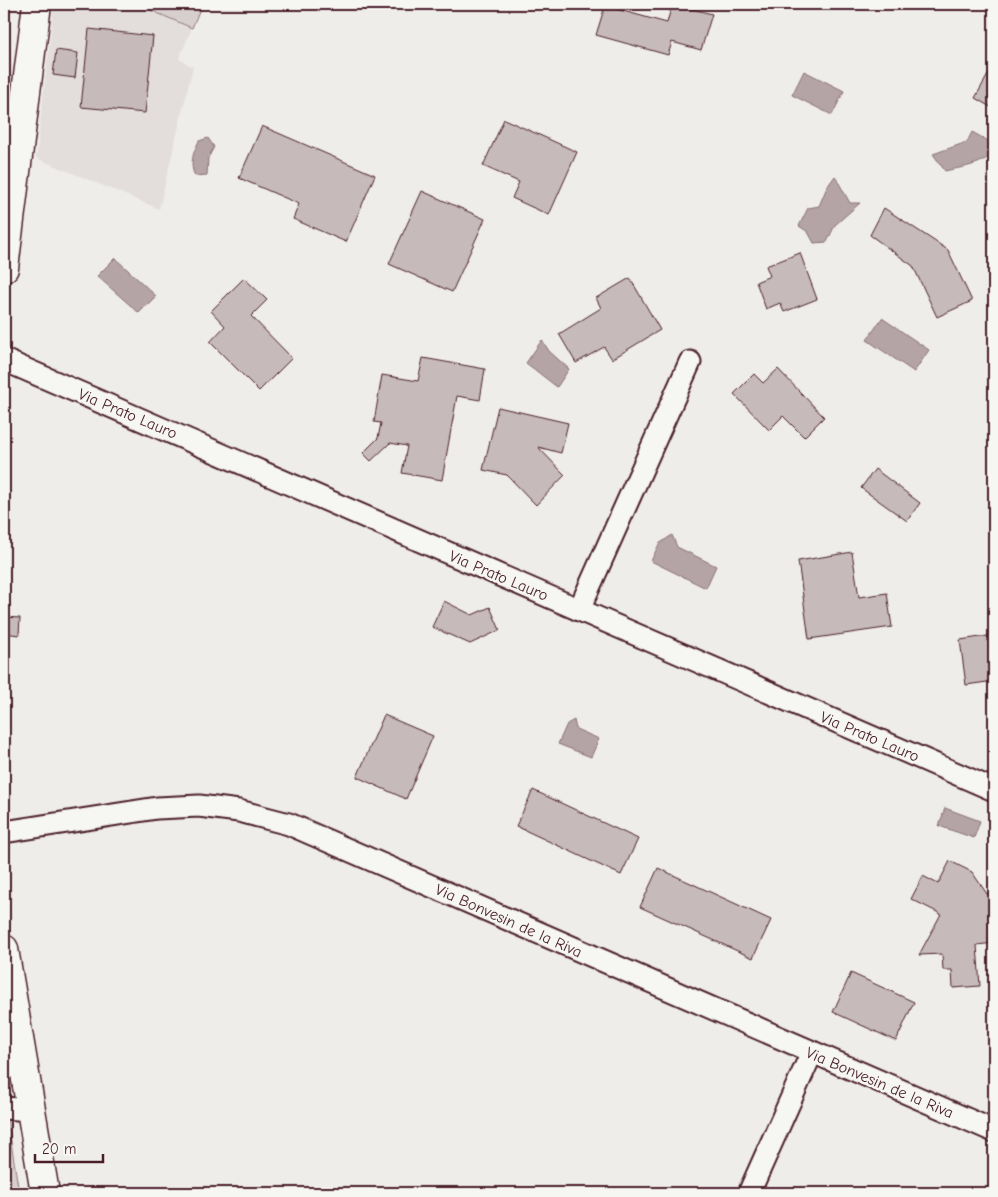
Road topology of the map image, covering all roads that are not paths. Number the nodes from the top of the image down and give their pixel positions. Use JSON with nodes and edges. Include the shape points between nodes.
{"nodes":[{"id":1,"x":36,"y":4,"type":"edge"},
{"id":2,"x":4,"y":268,"type":"edge"},
{"id":3,"x":4,"y":360,"type":"edge"},
{"id":4,"x":690,"y":362,"type":"dead end"},
{"id":5,"x":579,"y":610,"type":"junction"},
{"id":6,"x":994,"y":790,"type":"edge"},
{"id":7,"x":4,"y":832,"type":"edge"},
{"id":8,"x":4,"y":949,"type":"edge"},
{"id":9,"x":812,"y":1052,"type":"junction"},
{"id":10,"x":4,"y":1108,"type":"edge"},
{"id":11,"x":31,"y":1110,"type":"junction"},
{"id":12,"x":994,"y":1131,"type":"edge"},
{"id":13,"x":45,"y":1193,"type":"edge"},
{"id":14,"x":748,"y":1193,"type":"edge"}],
"edges":[{"from":1,"to":2,"type":"main road"},
{"from":3,"to":5,"type":"street","name":"Via Prato Lauro"},
{"from":4,"to":5,"type":"street"},
{"from":5,"to":6,"type":"street","name":"Via Prato Lauro"},
{"from":7,"to":9,"type":"street","name":"Via Bonvesin de la Riva","via":[[157,808],[199,806],[239,811],[289,824]]},
{"from":8,"to":11,"type":"main road"},
{"from":9,"to":12,"type":"street","name":"Via Bonvesin de la Riva"},
{"from":9,"to":14,"type":"street"},
{"from":10,"to":11,"type":"street"},
{"from":11,"to":13,"type":"main road"}]}
